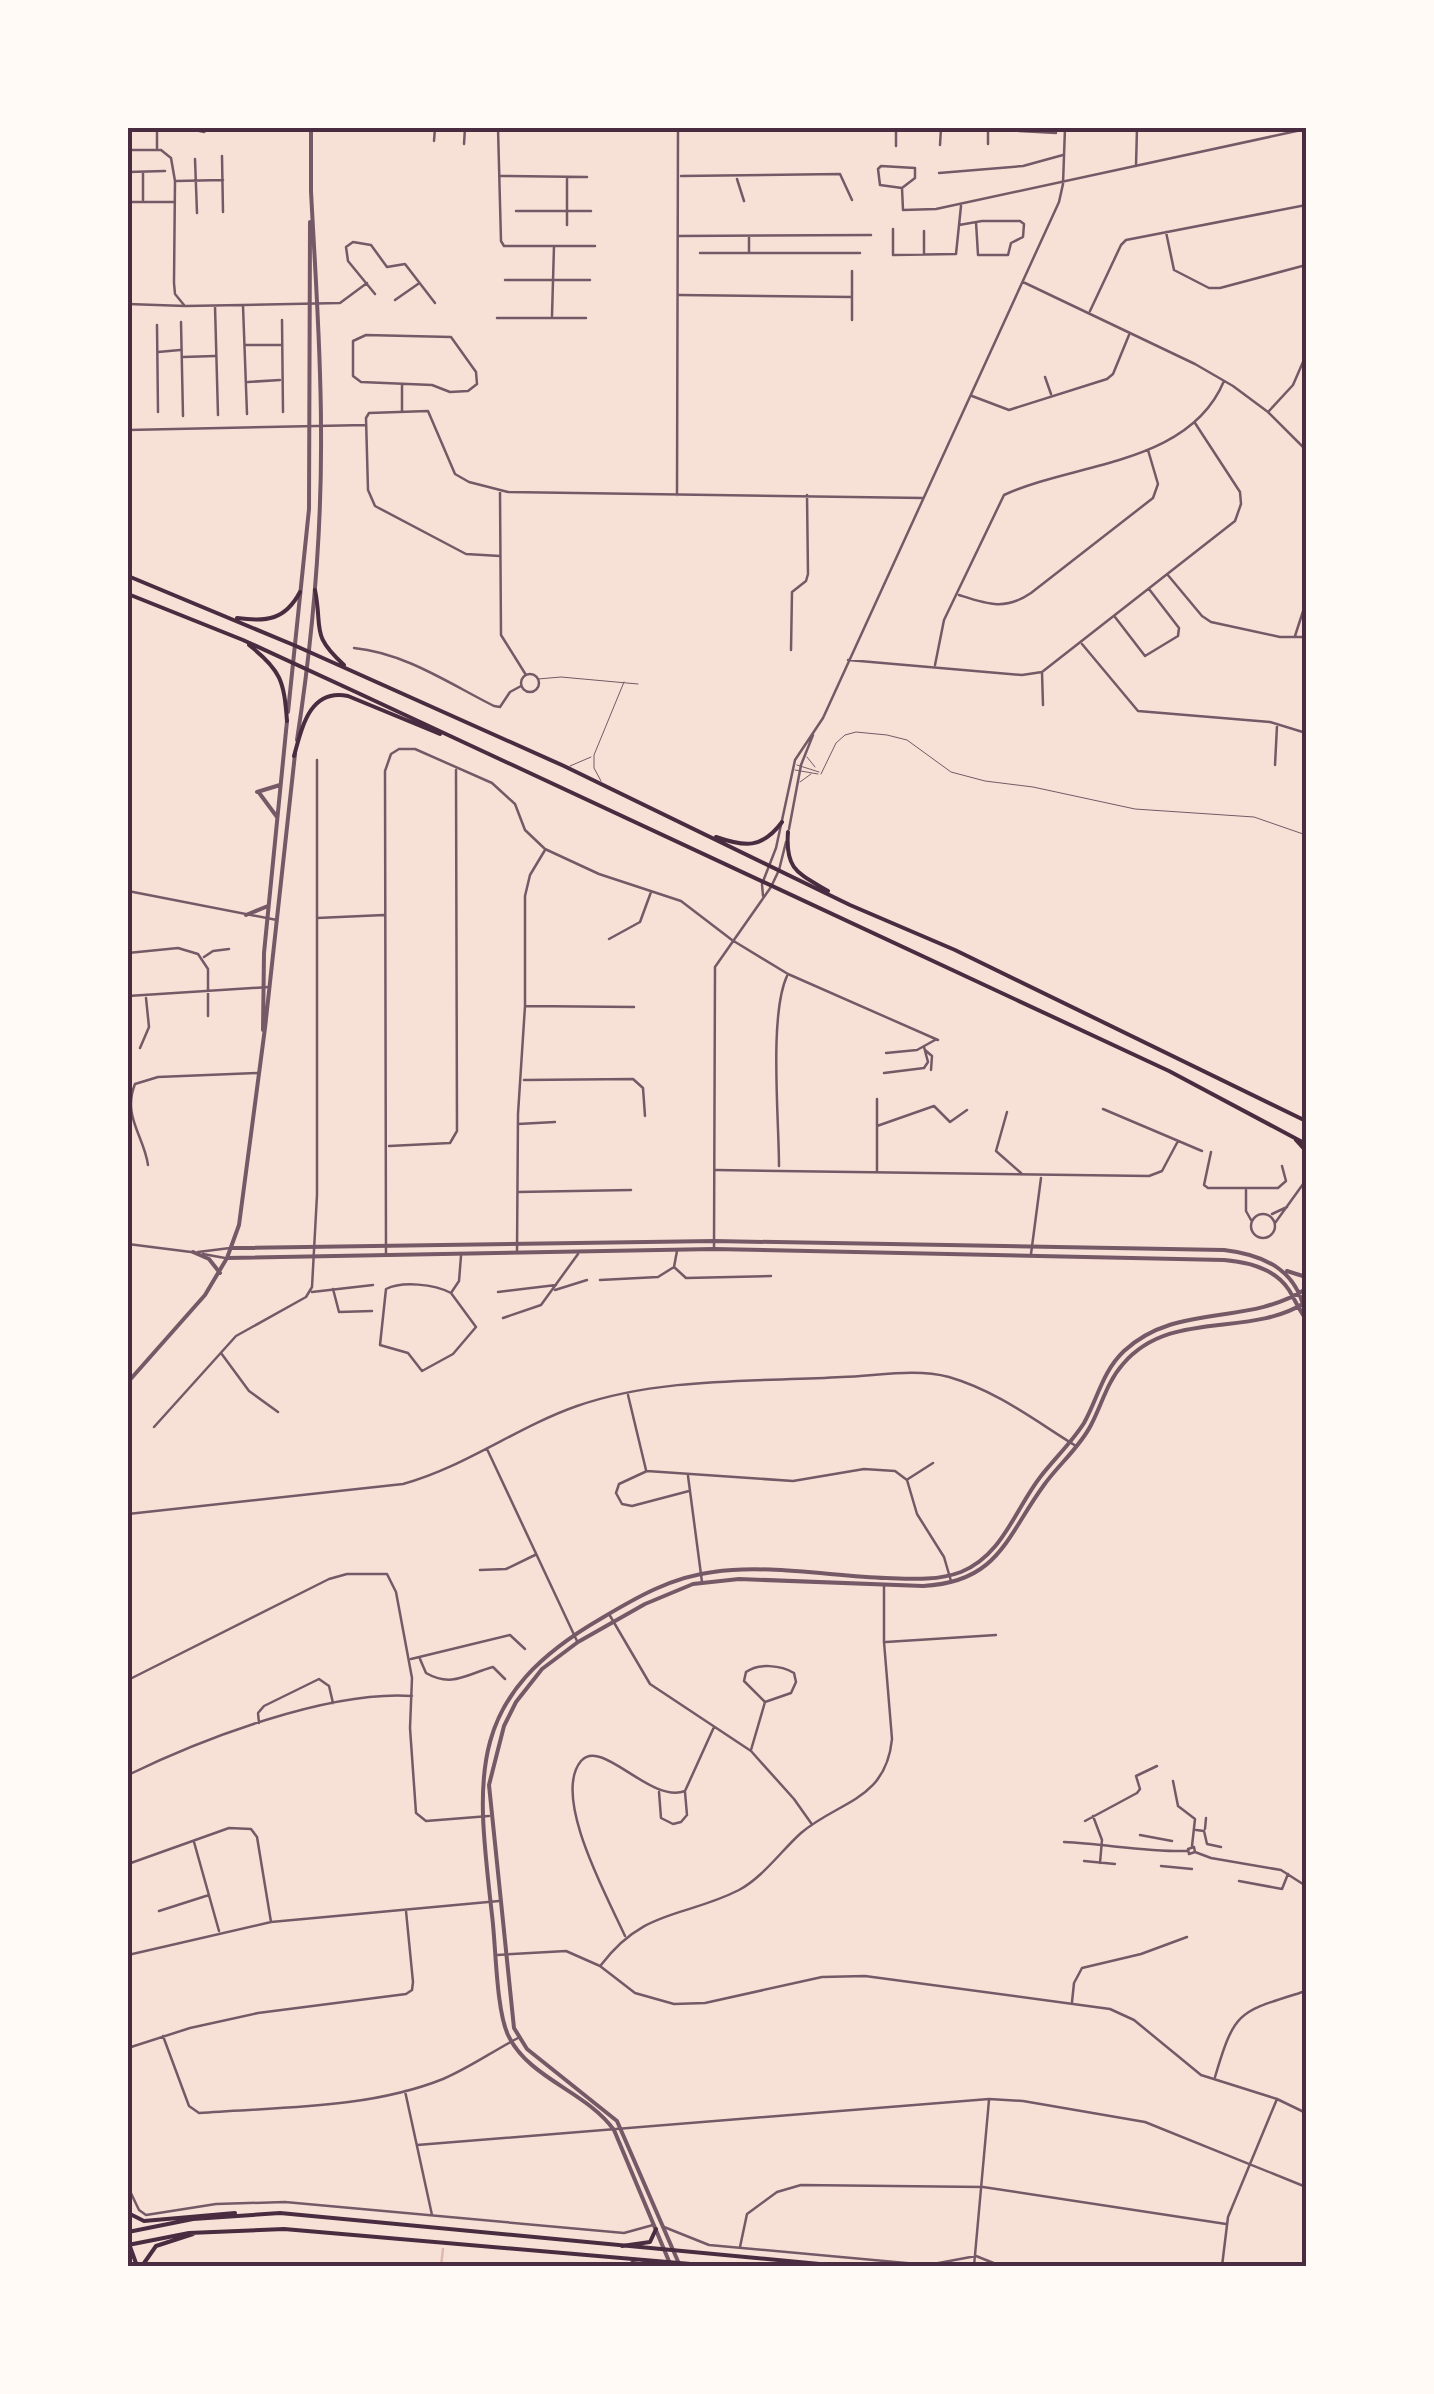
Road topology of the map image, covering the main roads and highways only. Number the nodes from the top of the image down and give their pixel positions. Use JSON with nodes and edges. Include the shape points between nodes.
{"nodes":[{"id":1,"x":128,"y":576,"type":"edge"},
{"id":2,"x":315,"y":590,"type":"road end"},
{"id":3,"x":300,"y":592,"type":"road end"},
{"id":4,"x":128,"y":594,"type":"edge"},
{"id":5,"x":228,"y":617,"type":"junction"},
{"id":6,"x":242,"y":640,"type":"junction"},
{"id":7,"x":350,"y":670,"type":"junction"},
{"id":8,"x":287,"y":721,"type":"road end"},
{"id":9,"x":450,"y":736,"type":"junction"},
{"id":10,"x":294,"y":756,"type":"road end"},
{"id":11,"x":782,"y":822,"type":"road end"},
{"id":12,"x":697,"y":830,"type":"junction"},
{"id":13,"x":788,"y":832,"type":"road end"},
{"id":14,"x":850,"y":904,"type":"junction"},
{"id":15,"x":1306,"y":1118,"type":"edge"},
{"id":16,"x":1289,"y":1134,"type":"junction"},
{"id":17,"x":1306,"y":1144,"type":"edge"},
{"id":18,"x":1306,"y":1151,"type":"edge"},
{"id":19,"x":128,"y":2213,"type":"edge"},
{"id":20,"x":247,"y":2214,"type":"junction"},
{"id":21,"x":655,"y":2227,"type":"road end"},
{"id":22,"x":202,"y":2231,"type":"junction"},
{"id":23,"x":128,"y":2232,"type":"edge"},
{"id":24,"x":128,"y":2244,"type":"edge"},
{"id":25,"x":612,"y":2247,"type":"junction"},
{"id":26,"x":617,"y":2260,"type":"junction"},
{"id":27,"x":670,"y":2264,"type":"edge"},
{"id":28,"x":679,"y":2264,"type":"edge"},
{"id":29,"x":140,"y":2266,"type":"edge"},
{"id":30,"x":652,"y":2266,"type":"edge"},
{"id":31,"x":714,"y":2266,"type":"edge"},
{"id":32,"x":841,"y":2266,"type":"edge"}],
"edges":[{"from":1,"to":5,"type":"main road"},
{"from":2,"to":7,"type":"main road","via":[[321,640]]},
{"from":3,"to":5,"type":"main road","via":[[275,619]]},
{"from":4,"to":6,"type":"main road"},
{"from":5,"to":7,"type":"main road"},
{"from":6,"to":8,"type":"main road","via":[[278,674]]},
{"from":6,"to":9,"type":"main road"},
{"from":7,"to":12,"type":"main road"},
{"from":9,"to":10,"type":"main road","via":[[338,694],[309,711]]},
{"from":9,"to":16,"type":"main road","via":[[1168,1071]]},
{"from":11,"to":12,"type":"main road","via":[[753,845]]},
{"from":12,"to":14,"type":"main road"},
{"from":13,"to":14,"type":"main road","via":[[794,869]]},
{"from":14,"to":15,"type":"main road"},
{"from":16,"to":17,"type":"main road"},
{"from":16,"to":18,"type":"main road"},
{"from":19,"to":20,"type":"main road","via":[[144,2221]]},
{"from":20,"to":23,"type":"main road"},
{"from":20,"to":25,"type":"main road"},
{"from":21,"to":25,"type":"main road","via":[[648,2242]]},
{"from":22,"to":24,"type":"main road"},
{"from":22,"to":26,"type":"main road","via":[[309,2230]]},
{"from":22,"to":29,"type":"main road","via":[[156,2246]]},
{"from":24,"to":29,"type":"main road"},
{"from":25,"to":32,"type":"main road"},
{"from":26,"to":27,"type":"main road"},
{"from":26,"to":30,"type":"main road"},
{"from":27,"to":28,"type":"main road"},
{"from":28,"to":31,"type":"main road"}]}
